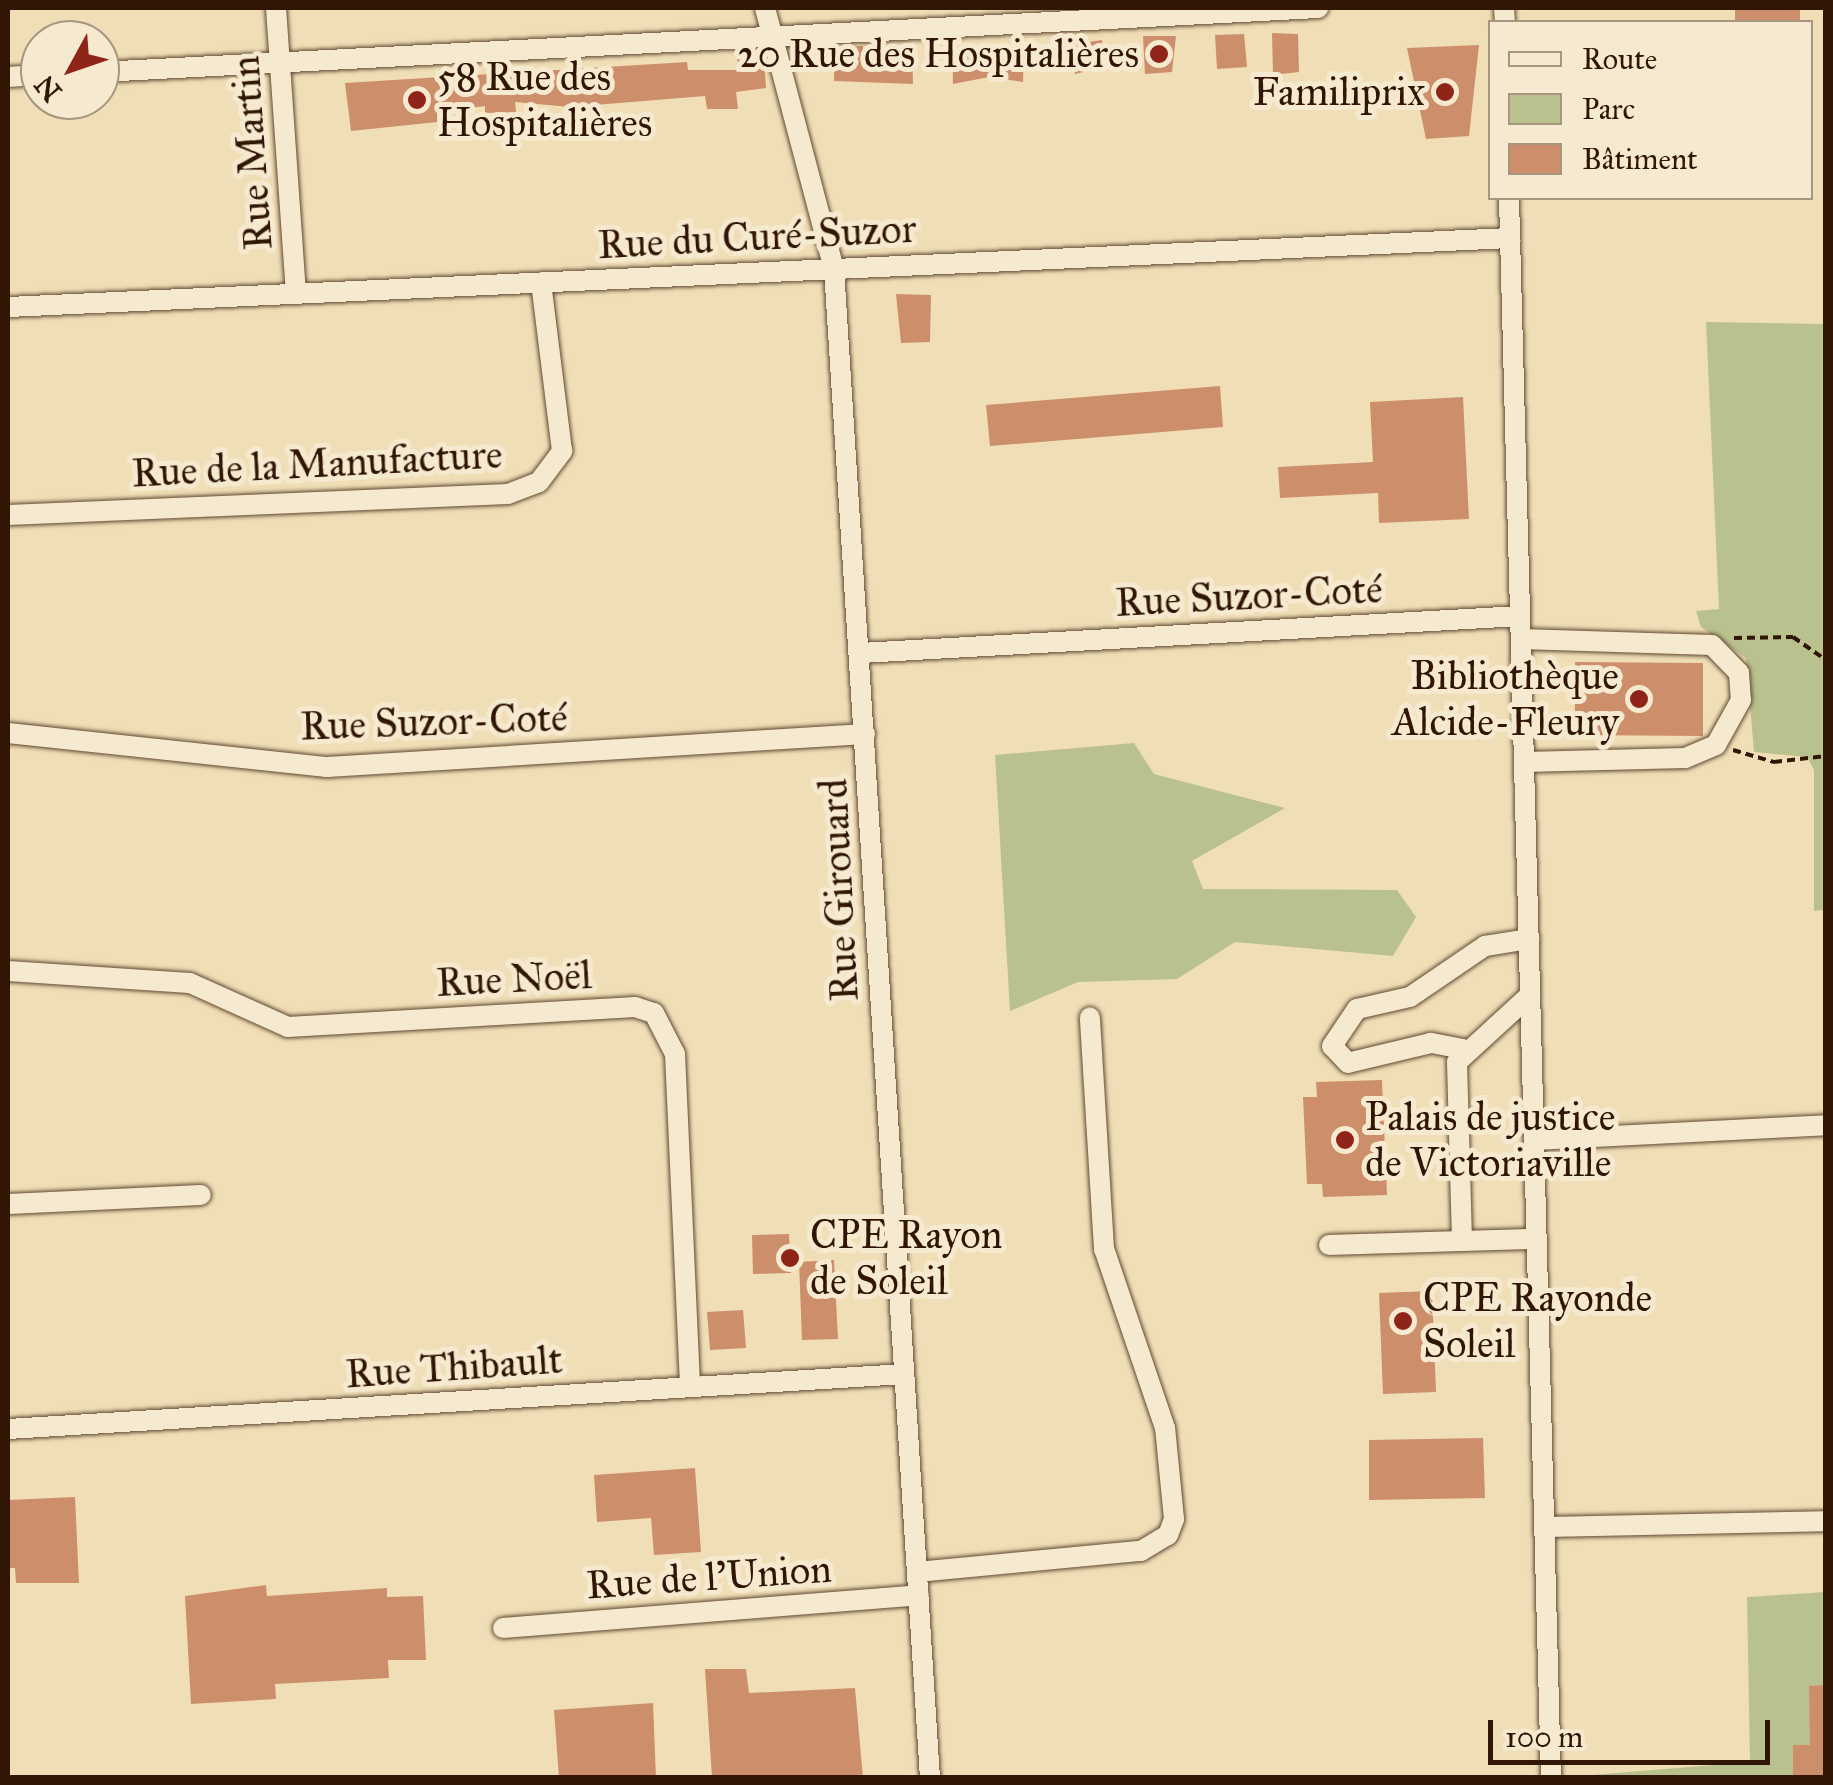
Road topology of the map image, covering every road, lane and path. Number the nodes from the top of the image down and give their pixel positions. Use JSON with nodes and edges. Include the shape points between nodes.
{"nodes":[{"id":1,"x":276,"y":8,"type":"edge"},
{"id":2,"x":766,"y":8,"type":"edge"},
{"id":3,"x":1318,"y":8,"type":"edge"},
{"id":4,"x":1260,"y":9,"type":"edge"},
{"id":5,"x":775,"y":36,"type":"junction"},
{"id":6,"x":282,"y":62,"type":"junction"},
{"id":7,"x":120,"y":71,"type":"edge"},
{"id":8,"x":1510,"y":200,"type":"edge"},
{"id":9,"x":1510,"y":238,"type":"junction"},
{"id":10,"x":834,"y":269,"type":"junction"},
{"id":11,"x":541,"y":282,"type":"junction"},
{"id":12,"x":296,"y":293,"type":"junction"},
{"id":13,"x":8,"y":306,"type":"edge"},
{"id":14,"x":8,"y":515,"type":"edge"},
{"id":15,"x":1520,"y":616,"type":"junction"},
{"id":16,"x":1521,"y":639,"type":"junction"},
{"id":17,"x":1712,"y":645,"type":"junction"},
{"id":18,"x":861,"y":653,"type":"junction"},
{"id":19,"x":1826,"y":660,"type":"edge"},
{"id":20,"x":8,"y":733,"type":"edge"},
{"id":21,"x":865,"y":734,"type":"junction"},
{"id":22,"x":1716,"y":746,"type":"junction"},
{"id":23,"x":1826,"y":756,"type":"edge"},
{"id":24,"x":1524,"y":762,"type":"junction"},
{"id":25,"x":1529,"y":940,"type":"junction"},
{"id":26,"x":8,"y":971,"type":"edge"},
{"id":27,"x":1530,"y":995,"type":"junction"},
{"id":28,"x":1090,"y":1017,"type":"dead end"},
{"id":29,"x":1463,"y":1050,"type":"junction"},
{"id":30,"x":1826,"y":1126,"type":"edge"},
{"id":31,"x":1534,"y":1140,"type":"junction"},
{"id":32,"x":201,"y":1196,"type":"dead end"},
{"id":33,"x":8,"y":1204,"type":"edge"},
{"id":34,"x":1536,"y":1239,"type":"junction"},
{"id":35,"x":1462,"y":1241,"type":"junction"},
{"id":36,"x":1329,"y":1244,"type":"dead end"},
{"id":37,"x":904,"y":1374,"type":"junction"},
{"id":38,"x":690,"y":1388,"type":"junction"},
{"id":39,"x":8,"y":1429,"type":"edge"},
{"id":40,"x":1826,"y":1521,"type":"edge"},
{"id":41,"x":1544,"y":1527,"type":"junction"},
{"id":42,"x":917,"y":1572,"type":"junction"},
{"id":43,"x":919,"y":1596,"type":"junction"},
{"id":44,"x":504,"y":1628,"type":"dead end"},
{"id":45,"x":930,"y":1778,"type":"edge"},
{"id":46,"x":1551,"y":1778,"type":"edge"}],
"edges":[{"from":1,"to":6,"type":"street","name":"Rue Martin"},
{"from":2,"to":5,"type":"street","name":"Rue Girouard"},
{"from":3,"to":4,"type":"street"},
{"from":4,"to":5,"type":"street"},
{"from":5,"to":6,"type":"street"},
{"from":5,"to":10,"type":"street","name":"Rue Girouard"},
{"from":6,"to":7,"type":"street"},
{"from":6,"to":12,"type":"street","name":"Rue Martin"},
{"from":8,"to":9,"type":"street"},
{"from":9,"to":10,"type":"street","name":"Rue du Curé-Suzor"},
{"from":9,"to":15,"type":"street"},
{"from":10,"to":11,"type":"street","name":"Rue du Curé-Suzor"},
{"from":10,"to":18,"type":"street","name":"Rue Girouard"},
{"from":11,"to":12,"type":"street","name":"Rue du Curé-Suzor"},
{"from":11,"to":14,"type":"street","name":"Rue de la Manufacture","via":[[562,451],[539,482],[508,494]]},
{"from":12,"to":13,"type":"street","name":"Rue du Curé-Suzor"},
{"from":15,"to":16,"type":"street"},
{"from":15,"to":18,"type":"street","name":"Rue Suzor-Coté"},
{"from":16,"to":17,"type":"street"},
{"from":16,"to":24,"type":"street"},
{"from":17,"to":19,"type":"path","via":[[1793,637]]},
{"from":17,"to":22,"type":"street","via":[[1739,673],[1741,700]]},
{"from":18,"to":21,"type":"street","name":"Rue Girouard"},
{"from":20,"to":21,"type":"street","name":"Rue Suzor-Coté","via":[[327,767]]},
{"from":21,"to":37,"type":"street","name":"Rue Girouard"},
{"from":22,"to":23,"type":"path","via":[[1774,762]]},
{"from":22,"to":24,"type":"street","via":[[1685,758]]},
{"from":24,"to":25,"type":"street"},
{"from":25,"to":27,"type":"street"},
{"from":25,"to":29,"type":"street","via":[[1484,946],[1410,998],[1357,1009],[1332,1046],[1348,1064],[1432,1043]]},
{"from":26,"to":38,"type":"street","name":"Rue Noël","via":[[190,983],[288,1027],[635,1007],[654,1013],[675,1054]]},
{"from":27,"to":29,"type":"street"},
{"from":27,"to":31,"type":"street"},
{"from":28,"to":42,"type":"street","via":[[1104,1249],[1165,1428],[1174,1519],[1168,1534],[1141,1551]]},
{"from":29,"to":35,"type":"street"},
{"from":30,"to":31,"type":"street"},
{"from":31,"to":34,"type":"street"},
{"from":32,"to":33,"type":"street"},
{"from":34,"to":35,"type":"street"},
{"from":34,"to":41,"type":"street"},
{"from":35,"to":36,"type":"street"},
{"from":37,"to":38,"type":"street","name":"Rue Thibault"},
{"from":37,"to":42,"type":"street","name":"Rue Girouard"},
{"from":38,"to":39,"type":"street","name":"Rue Thibault"},
{"from":40,"to":41,"type":"street"},
{"from":41,"to":46,"type":"street"},
{"from":42,"to":43,"type":"street","name":"Rue Girouard"},
{"from":43,"to":44,"type":"street","name":"Rue de l'Union"},
{"from":43,"to":45,"type":"street","name":"Rue Girouard"}]}
